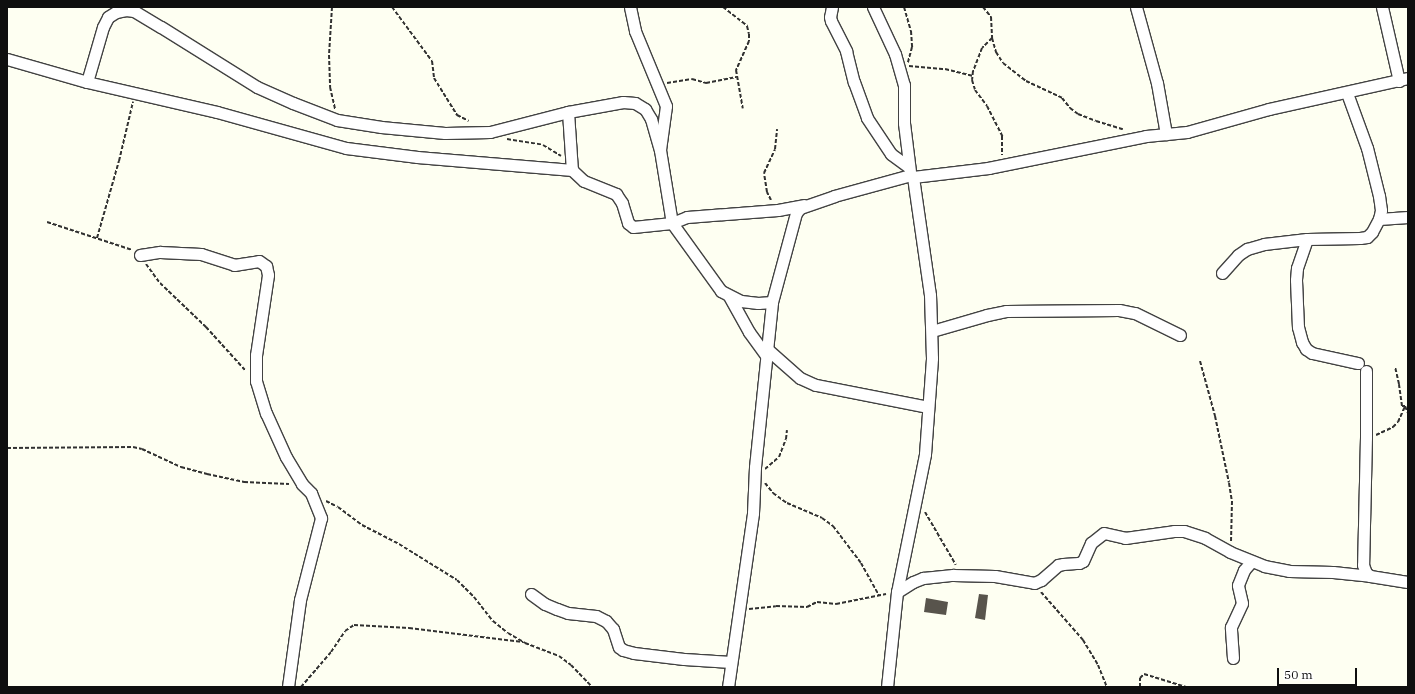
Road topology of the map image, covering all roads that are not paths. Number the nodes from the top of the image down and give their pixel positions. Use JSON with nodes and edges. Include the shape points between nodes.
{"nodes":[{"id":1,"x":630,"y":7,"type":"edge"},
{"id":2,"x":832,"y":7,"type":"edge"},
{"id":3,"x":873,"y":7,"type":"edge"},
{"id":4,"x":1136,"y":7,"type":"edge"},
{"id":5,"x":1382,"y":7,"type":"edge"},
{"id":6,"x":7,"y":59,"type":"edge"},
{"id":7,"x":1403,"y":80,"type":"edge"},
{"id":8,"x":87,"y":82,"type":"junction"},
{"id":9,"x":1347,"y":93,"type":"junction"},
{"id":10,"x":568,"y":112,"type":"junction"},
{"id":11,"x":1166,"y":134,"type":"junction"},
{"id":12,"x":660,"y":150,"type":"junction"},
{"id":13,"x":572,"y":167,"type":"junction"},
{"id":14,"x":911,"y":173,"type":"junction"},
{"id":15,"x":804,"y":205,"type":"junction"},
{"id":16,"x":1408,"y":217,"type":"edge"},
{"id":17,"x":1379,"y":219,"type":"junction"},
{"id":18,"x":672,"y":223,"type":"junction"},
{"id":19,"x":1307,"y":239,"type":"junction"},
{"id":20,"x":140,"y":255,"type":"road end"},
{"id":21,"x":1222,"y":273,"type":"dead end"},
{"id":22,"x":729,"y":296,"type":"junction"},
{"id":23,"x":772,"y":302,"type":"junction"},
{"id":24,"x":932,"y":331,"type":"junction"},
{"id":25,"x":1180,"y":336,"type":"dead end"},
{"id":26,"x":767,"y":352,"type":"junction"},
{"id":27,"x":1358,"y":363,"type":"dead end"},
{"id":28,"x":1366,"y":371,"type":"dead end"},
{"id":29,"x":928,"y":407,"type":"junction"},
{"id":30,"x":1251,"y":562,"type":"junction"},
{"id":31,"x":1370,"y":576,"type":"junction"},
{"id":32,"x":1408,"y":582,"type":"edge"},
{"id":33,"x":897,"y":592,"type":"junction"},
{"id":34,"x":531,"y":594,"type":"dead end"},
{"id":35,"x":1233,"y":658,"type":"dead end"},
{"id":36,"x":731,"y":662,"type":"junction"},
{"id":37,"x":288,"y":687,"type":"edge"},
{"id":38,"x":728,"y":687,"type":"edge"},
{"id":39,"x":887,"y":687,"type":"edge"}],
"edges":[{"from":1,"to":12,"type":"street","via":[[635,31],[667,110],[660,136]]},
{"from":2,"to":14,"type":"street","via":[[831,21],[846,51],[867,118],[891,154]]},
{"from":3,"to":14,"type":"street","via":[[895,54],[904,85],[904,123]]},
{"from":4,"to":11,"type":"street","via":[[1157,83]]},
{"from":5,"to":7,"type":"street"},
{"from":6,"to":8,"type":"street"},
{"from":7,"to":9,"type":"street"},
{"from":8,"to":10,"type":"street","via":[[108,17],[126,10],[134,11],[257,87],[337,120],[445,133],[490,132]]},
{"from":8,"to":13,"type":"street","via":[[217,112],[346,148],[417,157]]},
{"from":9,"to":11,"type":"street","via":[[1269,109],[1187,132]]},
{"from":9,"to":17,"type":"street","via":[[1367,148],[1379,196]]},
{"from":10,"to":12,"type":"street","via":[[623,102],[635,103],[645,109],[651,119]]},
{"from":10,"to":13,"type":"street"},
{"from":11,"to":14,"type":"street","via":[[1002,165]]},
{"from":12,"to":18,"type":"street"},
{"from":13,"to":18,"type":"street","via":[[584,181],[616,194],[622,203],[628,223],[632,226]]},
{"from":14,"to":15,"type":"street"},
{"from":14,"to":24,"type":"street","via":[[930,295]]},
{"from":15,"to":18,"type":"street","via":[[778,210],[686,217]]},
{"from":15,"to":23,"type":"street","via":[[796,213]]},
{"from":16,"to":17,"type":"street"},
{"from":17,"to":19,"type":"street","via":[[1367,236]]},
{"from":18,"to":22,"type":"street","via":[[721,291]]},
{"from":19,"to":21,"type":"street","via":[[1247,248],[1238,254]]},
{"from":19,"to":27,"type":"street","via":[[1297,268],[1296,280],[1298,327],[1302,342],[1312,353]]},
{"from":20,"to":37,"type":"street","via":[[160,252],[194,253],[238,266],[259,261],[266,266],[268,275],[256,355],[256,381],[260,397],[290,464],[302,484],[311,493],[321,518],[300,600]]},
{"from":22,"to":23,"type":"street","via":[[741,302]]},
{"from":22,"to":26,"type":"street","via":[[749,332]]},
{"from":23,"to":26,"type":"street"},
{"from":24,"to":25,"type":"street","via":[[1006,311],[1119,310],[1135,313]]},
{"from":24,"to":29,"type":"street"},
{"from":26,"to":29,"type":"street","via":[[800,378],[816,385]]},
{"from":26,"to":36,"type":"street","via":[[755,466],[753,513]]},
{"from":28,"to":31,"type":"street","via":[[1362,560],[1364,570]]},
{"from":29,"to":33,"type":"street","via":[[925,454]]},
{"from":30,"to":31,"type":"street","via":[[1289,571]]},
{"from":30,"to":33,"type":"street","via":[[1205,538],[1184,531],[1126,538],[1104,533],[1091,543],[1083,561],[1058,566],[1034,583],[1009,578],[962,575],[923,578]]},
{"from":30,"to":35,"type":"street","via":[[1244,570],[1238,585],[1242,603],[1231,628]]},
{"from":31,"to":32,"type":"street"},
{"from":33,"to":39,"type":"street"},
{"from":34,"to":36,"type":"street","via":[[557,609],[596,616],[606,622],[613,629],[619,647],[623,650]]},
{"from":36,"to":38,"type":"street"}]}
